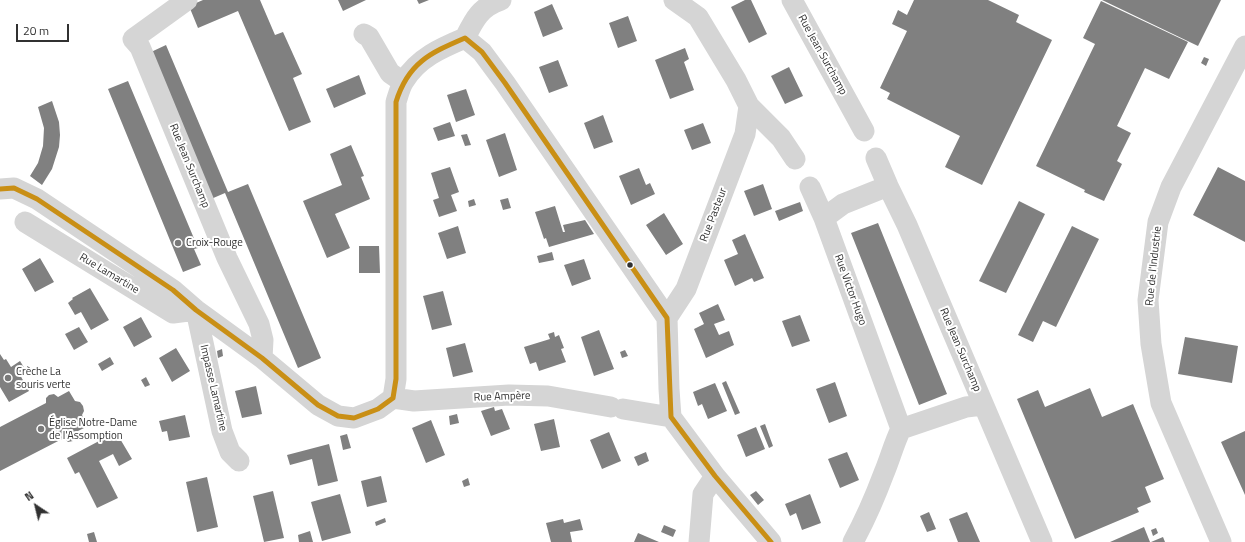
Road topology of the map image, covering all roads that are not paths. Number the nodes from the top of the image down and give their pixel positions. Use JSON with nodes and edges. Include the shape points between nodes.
{"nodes":[{"id":1,"x":187,"y":0,"type":"edge"},
{"id":2,"x":501,"y":0,"type":"edge"},
{"id":3,"x":674,"y":0,"type":"edge"},
{"id":4,"x":792,"y":0,"type":"edge"},
{"id":5,"x":364,"y":34,"type":"dead end"},
{"id":6,"x":465,"y":38,"type":"junction"},
{"id":7,"x":1245,"y":46,"type":"edge"},
{"id":8,"x":403,"y":82,"type":"junction"},
{"id":9,"x":749,"y":106,"type":"junction"},
{"id":10,"x":864,"y":131,"type":"dead end"},
{"id":11,"x":876,"y":158,"type":"dead end"},
{"id":12,"x":795,"y":159,"type":"dead end"},
{"id":13,"x":888,"y":186,"type":"junction"},
{"id":14,"x":810,"y":187,"type":"dead end"},
{"id":15,"x":0,"y":189,"type":"edge"},
{"id":16,"x":824,"y":218,"type":"junction"},
{"id":17,"x":25,"y":222,"type":"dead end"},
{"id":18,"x":196,"y":310,"type":"junction"},
{"id":19,"x":667,"y":318,"type":"junction"},
{"id":20,"x":262,"y":358,"type":"junction"},
{"id":21,"x":393,"y":398,"type":"junction"},
{"id":22,"x":983,"y":405,"type":"junction"},
{"id":23,"x":671,"y":417,"type":"junction"},
{"id":24,"x":901,"y":429,"type":"junction"},
{"id":25,"x":239,"y":461,"type":"dead end"},
{"id":26,"x":715,"y":476,"type":"junction"},
{"id":27,"x":699,"y":542,"type":"edge"},
{"id":28,"x":771,"y":542,"type":"edge"},
{"id":29,"x":853,"y":542,"type":"edge"},
{"id":30,"x":1042,"y":542,"type":"edge"},
{"id":31,"x":1221,"y":542,"type":"edge"}],
"edges":[{"from":1,"to":20,"type":"street","name":"Rue Jean Surchamp","via":[[133,39],[140,47],[227,258],[259,324],[263,340]]},
{"from":2,"to":6,"type":"street","via":[[491,3],[475,18]]},
{"from":3,"to":9,"type":"street","via":[[698,17]]},
{"from":4,"to":10,"type":"street","name":"Rue Jean Surchamp"},
{"from":5,"to":8,"type":"street","via":[[369,37],[390,73]]},
{"from":6,"to":8,"type":"street","via":[[440,48],[421,61]]},
{"from":6,"to":19,"type":"street","via":[[482,52],[505,83]]},
{"from":7,"to":31,"type":"street","name":"Rue de l'Industrie","via":[[1171,187],[1158,222],[1148,300],[1151,344],[1161,403]]},
{"from":8,"to":21,"type":"street","via":[[396,102],[397,374]]},
{"from":9,"to":12,"type":"street","via":[[781,138]]},
{"from":9,"to":19,"type":"street","name":"Rue Pasteur","via":[[745,134],[686,289]]},
{"from":11,"to":13,"type":"street","name":"Rue Jean Surchamp"},
{"from":13,"to":16,"type":"street","via":[[843,204]]},
{"from":13,"to":22,"type":"street","name":"Rue Jean Surchamp"},
{"from":14,"to":16,"type":"street"},
{"from":15,"to":18,"type":"street","via":[[14,188],[37,199],[173,290]]},
{"from":16,"to":24,"type":"street","name":"Rue Victor Hugo"},
{"from":17,"to":18,"type":"street","name":"Rue Lamartine","via":[[173,313]]},
{"from":18,"to":20,"type":"street"},
{"from":18,"to":25,"type":"street","name":"Impasse Lamartine","via":[[222,432],[230,452]]},
{"from":19,"to":23,"type":"street"},
{"from":20,"to":21,"type":"street","via":[[318,405],[338,416],[354,418],[378,409]]},
{"from":21,"to":23,"type":"street","name":"Rue Ampère","via":[[414,401],[509,394],[548,396]]},
{"from":22,"to":24,"type":"street","via":[[966,407]]},
{"from":22,"to":30,"type":"street","name":"Rue Jean Surchamp"},
{"from":23,"to":26,"type":"street"},
{"from":24,"to":29,"type":"street","via":[[885,472]]},
{"from":26,"to":27,"type":"street","via":[[703,494]]},
{"from":26,"to":28,"type":"street"}]}
